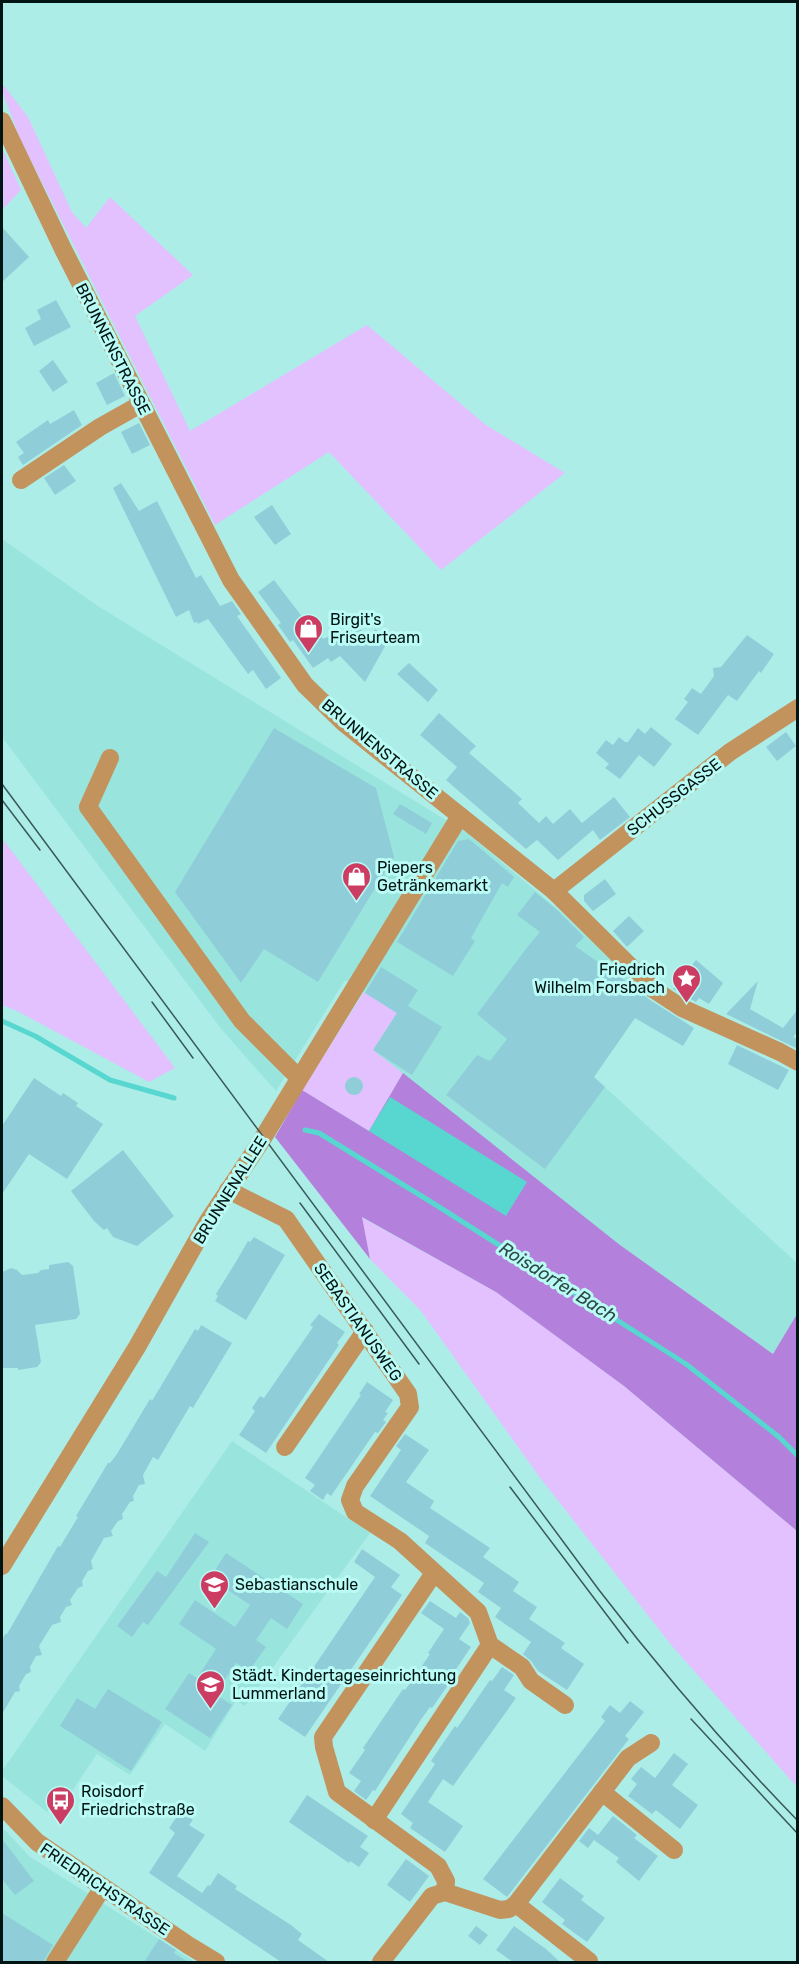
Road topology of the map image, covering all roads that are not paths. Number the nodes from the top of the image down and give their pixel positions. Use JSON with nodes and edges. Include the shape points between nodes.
{"nodes":[{"id":1,"x":2,"y":121,"type":"edge"},
{"id":2,"x":141,"y":404,"type":"junction"},
{"id":3,"x":21,"y":480,"type":"dead end"},
{"id":4,"x":798,"y":708,"type":"edge"},
{"id":5,"x":110,"y":758,"type":"dead end"},
{"id":6,"x":460,"y":816,"type":"junction"},
{"id":7,"x":554,"y":891,"type":"junction"},
{"id":8,"x":798,"y":1062,"type":"edge"},
{"id":9,"x":299,"y":1078,"type":"junction"},
{"id":10,"x":228,"y":1190,"type":"junction"},
{"id":11,"x":365,"y":1331,"type":"junction"},
{"id":12,"x":285,"y":1447,"type":"dead end"},
{"id":13,"x":2,"y":1566,"type":"edge"},
{"id":14,"x":434,"y":1573,"type":"junction"},
{"id":15,"x":490,"y":1645,"type":"junction"},
{"id":16,"x":565,"y":1705,"type":"dead end"},
{"id":17,"x":651,"y":1743,"type":"dead end"},
{"id":18,"x":602,"y":1792,"type":"junction"},
{"id":19,"x":2,"y":1806,"type":"edge"},
{"id":20,"x":374,"y":1820,"type":"junction"},
{"id":21,"x":674,"y":1850,"type":"dead end"},
{"id":22,"x":103,"y":1887,"type":"junction"},
{"id":23,"x":445,"y":1892,"type":"junction"},
{"id":24,"x":516,"y":1904,"type":"junction"},
{"id":25,"x":589,"y":1960,"type":"dead end"},
{"id":26,"x":55,"y":1962,"type":"edge"},
{"id":27,"x":216,"y":1962,"type":"edge"},
{"id":28,"x":381,"y":1962,"type":"edge"}],
"edges":[{"from":1,"to":2,"type":"street","name":"BRUNNENSTRASSE"},
{"from":2,"to":3,"type":"street"},
{"from":2,"to":6,"type":"street","name":"BRUNNENSTRASSE","via":[[231,579],[306,685],[344,723]]},
{"from":4,"to":7,"type":"street","name":"SCHUSSGASSE","via":[[730,752]]},
{"from":5,"to":9,"type":"street","via":[[88,807],[242,1021]]},
{"from":6,"to":7,"type":"street","name":"BRUNNENSTRASSE"},
{"from":6,"to":9,"type":"street","name":"BRUNNENALLEE"},
{"from":7,"to":8,"type":"street","name":"BRUNNENSTRASSE","via":[[653,989],[682,1008]]},
{"from":9,"to":10,"type":"street","name":"BRUNNENALLEE"},
{"from":10,"to":11,"type":"street","name":"SEBASTIANUSWEG","via":[[286,1219]]},
{"from":10,"to":13,"type":"street","name":"BRUNNENALLEE"},
{"from":11,"to":12,"type":"street"},
{"from":11,"to":14,"type":"street","name":"SEBASTIANUSWEG","via":[[408,1394],[410,1407],[355,1486],[350,1500],[355,1512],[400,1541]]},
{"from":14,"to":15,"type":"street","name":"SEBASTIANUSWEG","via":[[478,1612]]},
{"from":14,"to":20,"type":"street","via":[[323,1737],[337,1792]]},
{"from":15,"to":16,"type":"street"},
{"from":15,"to":20,"type":"street"},
{"from":17,"to":18,"type":"street","via":[[628,1758]]},
{"from":18,"to":21,"type":"street"},
{"from":18,"to":24,"type":"street"},
{"from":19,"to":22,"type":"street","name":"FRIEDRICHSTRASSE","via":[[37,1842]]},
{"from":20,"to":23,"type":"street","via":[[438,1866],[446,1881]]},
{"from":22,"to":26,"type":"street"},
{"from":22,"to":27,"type":"street","name":"FRIEDRICHSTRASSE"},
{"from":23,"to":24,"type":"street","via":[[500,1910]]},
{"from":23,"to":28,"type":"street","via":[[432,1896]]},
{"from":24,"to":25,"type":"street"}]}
